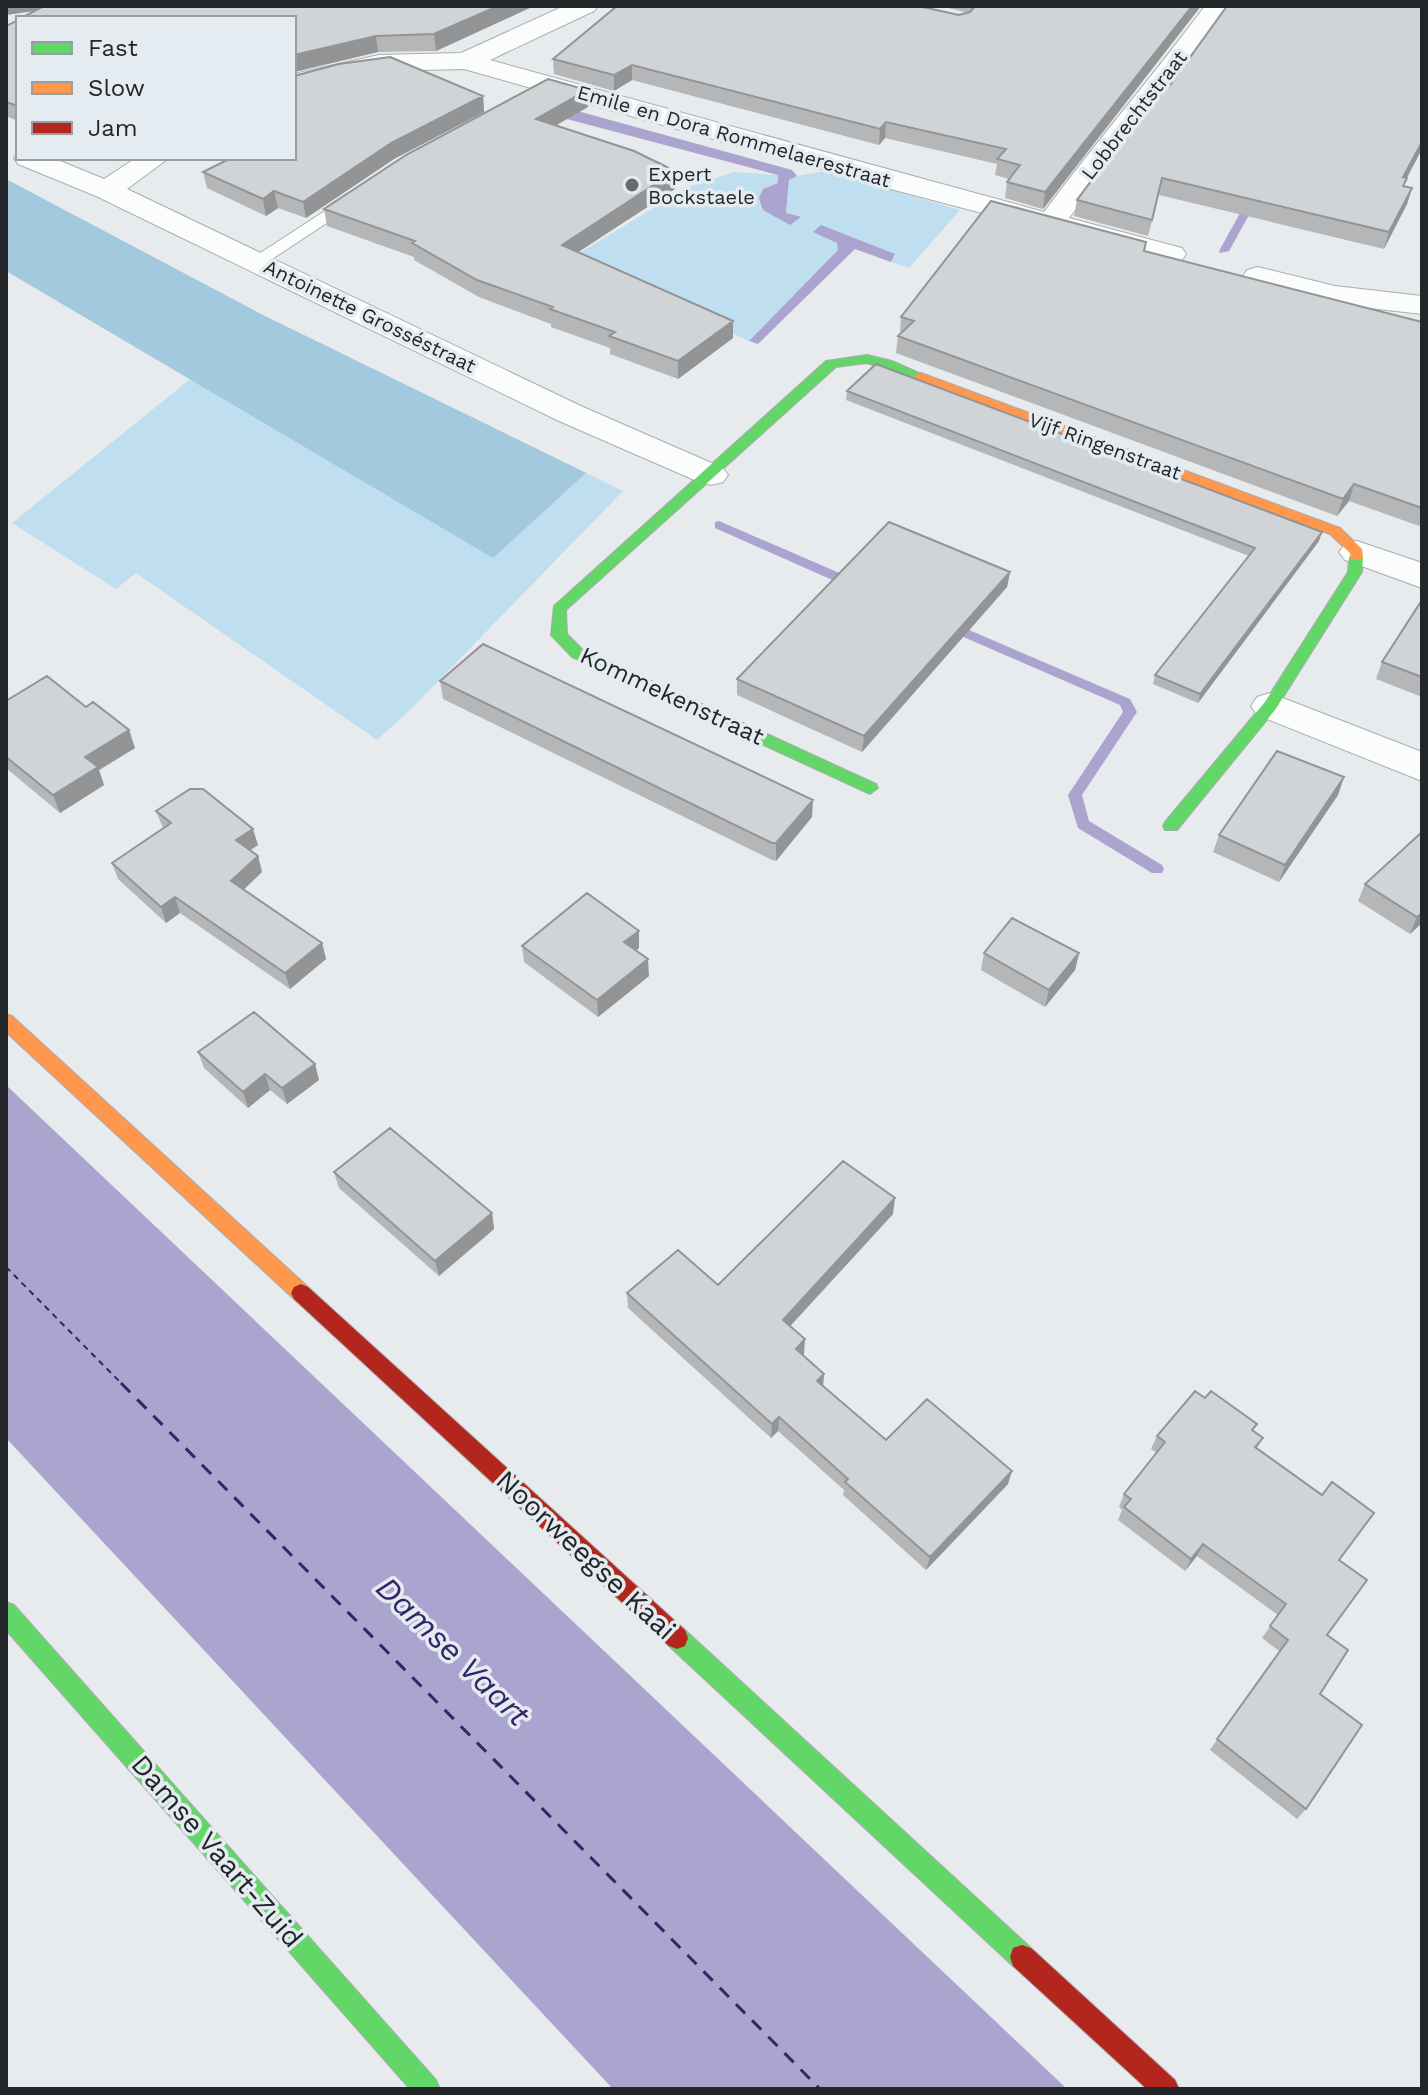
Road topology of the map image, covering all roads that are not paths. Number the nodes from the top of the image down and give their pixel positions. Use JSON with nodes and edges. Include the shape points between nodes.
{"nodes":[{"id":1,"x":585,"y":6,"type":"edge"},
{"id":2,"x":1218,"y":6,"type":"edge"},
{"id":3,"x":465,"y":61,"type":"junction"},
{"id":4,"x":296,"y":82,"type":"edge"},
{"id":5,"x":552,"y":85,"type":"junction"},
{"id":6,"x":524,"y":100,"type":"edge"},
{"id":7,"x":33,"y":160,"type":"edge"},
{"id":8,"x":152,"y":160,"type":"edge"},
{"id":9,"x":375,"y":183,"type":"edge"},
{"id":10,"x":106,"y":190,"type":"junction"},
{"id":11,"x":1050,"y":223,"type":"junction"},
{"id":12,"x":1171,"y":254,"type":"edge"},
{"id":13,"x":257,"y":261,"type":"junction"},
{"id":14,"x":1258,"y":276,"type":"edge"},
{"id":15,"x":1421,"y":302,"type":"edge"},
{"id":16,"x":711,"y":475,"type":"junction"},
{"id":17,"x":1357,"y":552,"type":"junction"},
{"id":18,"x":1422,"y":576,"type":"edge"},
{"id":19,"x":1270,"y":706,"type":"junction"},
{"id":20,"x":1422,"y":767,"type":"edge"},
{"id":21,"x":870,"y":788,"type":"dead end"},
{"id":22,"x":1171,"y":826,"type":"dead end"},
{"id":23,"x":6,"y":1021,"type":"edge"},
{"id":24,"x":6,"y":1613,"type":"edge"},
{"id":25,"x":427,"y":2089,"type":"edge"},
{"id":26,"x":1166,"y":2089,"type":"edge"}],
"edges":[{"from":1,"to":3,"type":"street"},
{"from":2,"to":11,"type":"street","name":"Lobbrechtstraat"},
{"from":3,"to":4,"type":"street","name":"Emile en Dora Rommelaerestraat","via":[[402,58]]},
{"from":3,"to":5,"type":"street","name":"Emile en Dora Rommelaerestraat"},
{"from":5,"to":6,"type":"lane"},
{"from":5,"to":11,"type":"street","name":"Emile en Dora Rommelaerestraat"},
{"from":7,"to":10,"type":"street","name":"Antoinette Grosséstraat"},
{"from":8,"to":10,"type":"street"},
{"from":9,"to":13,"type":"lane"},
{"from":10,"to":13,"type":"street","name":"Antoinette Grosséstraat"},
{"from":11,"to":12,"type":"street","name":"Emile en Dora Rommelaerestraat"},
{"from":13,"to":16,"type":"street","name":"Antoinette Grosséstraat","via":[[571,414]]},
{"from":14,"to":15,"type":"street","via":[[1335,295]]},
{"from":16,"to":17,"type":"street","name":"Vijf Ringenstraat","via":[[831,364],[850,357],[871,358],[1335,531]]},
{"from":16,"to":21,"type":"street","name":"Kommekenstraat","via":[[559,609],[555,627],[560,641]]},
{"from":17,"to":18,"type":"street"},
{"from":17,"to":19,"type":"street","via":[[1355,572]]},
{"from":19,"to":20,"type":"street"},
{"from":19,"to":22,"type":"street"},
{"from":23,"to":26,"type":"street","name":"Noorweegse Kaai"},
{"from":24,"to":25,"type":"street","name":"Damse Vaart-Zuid"}]}
